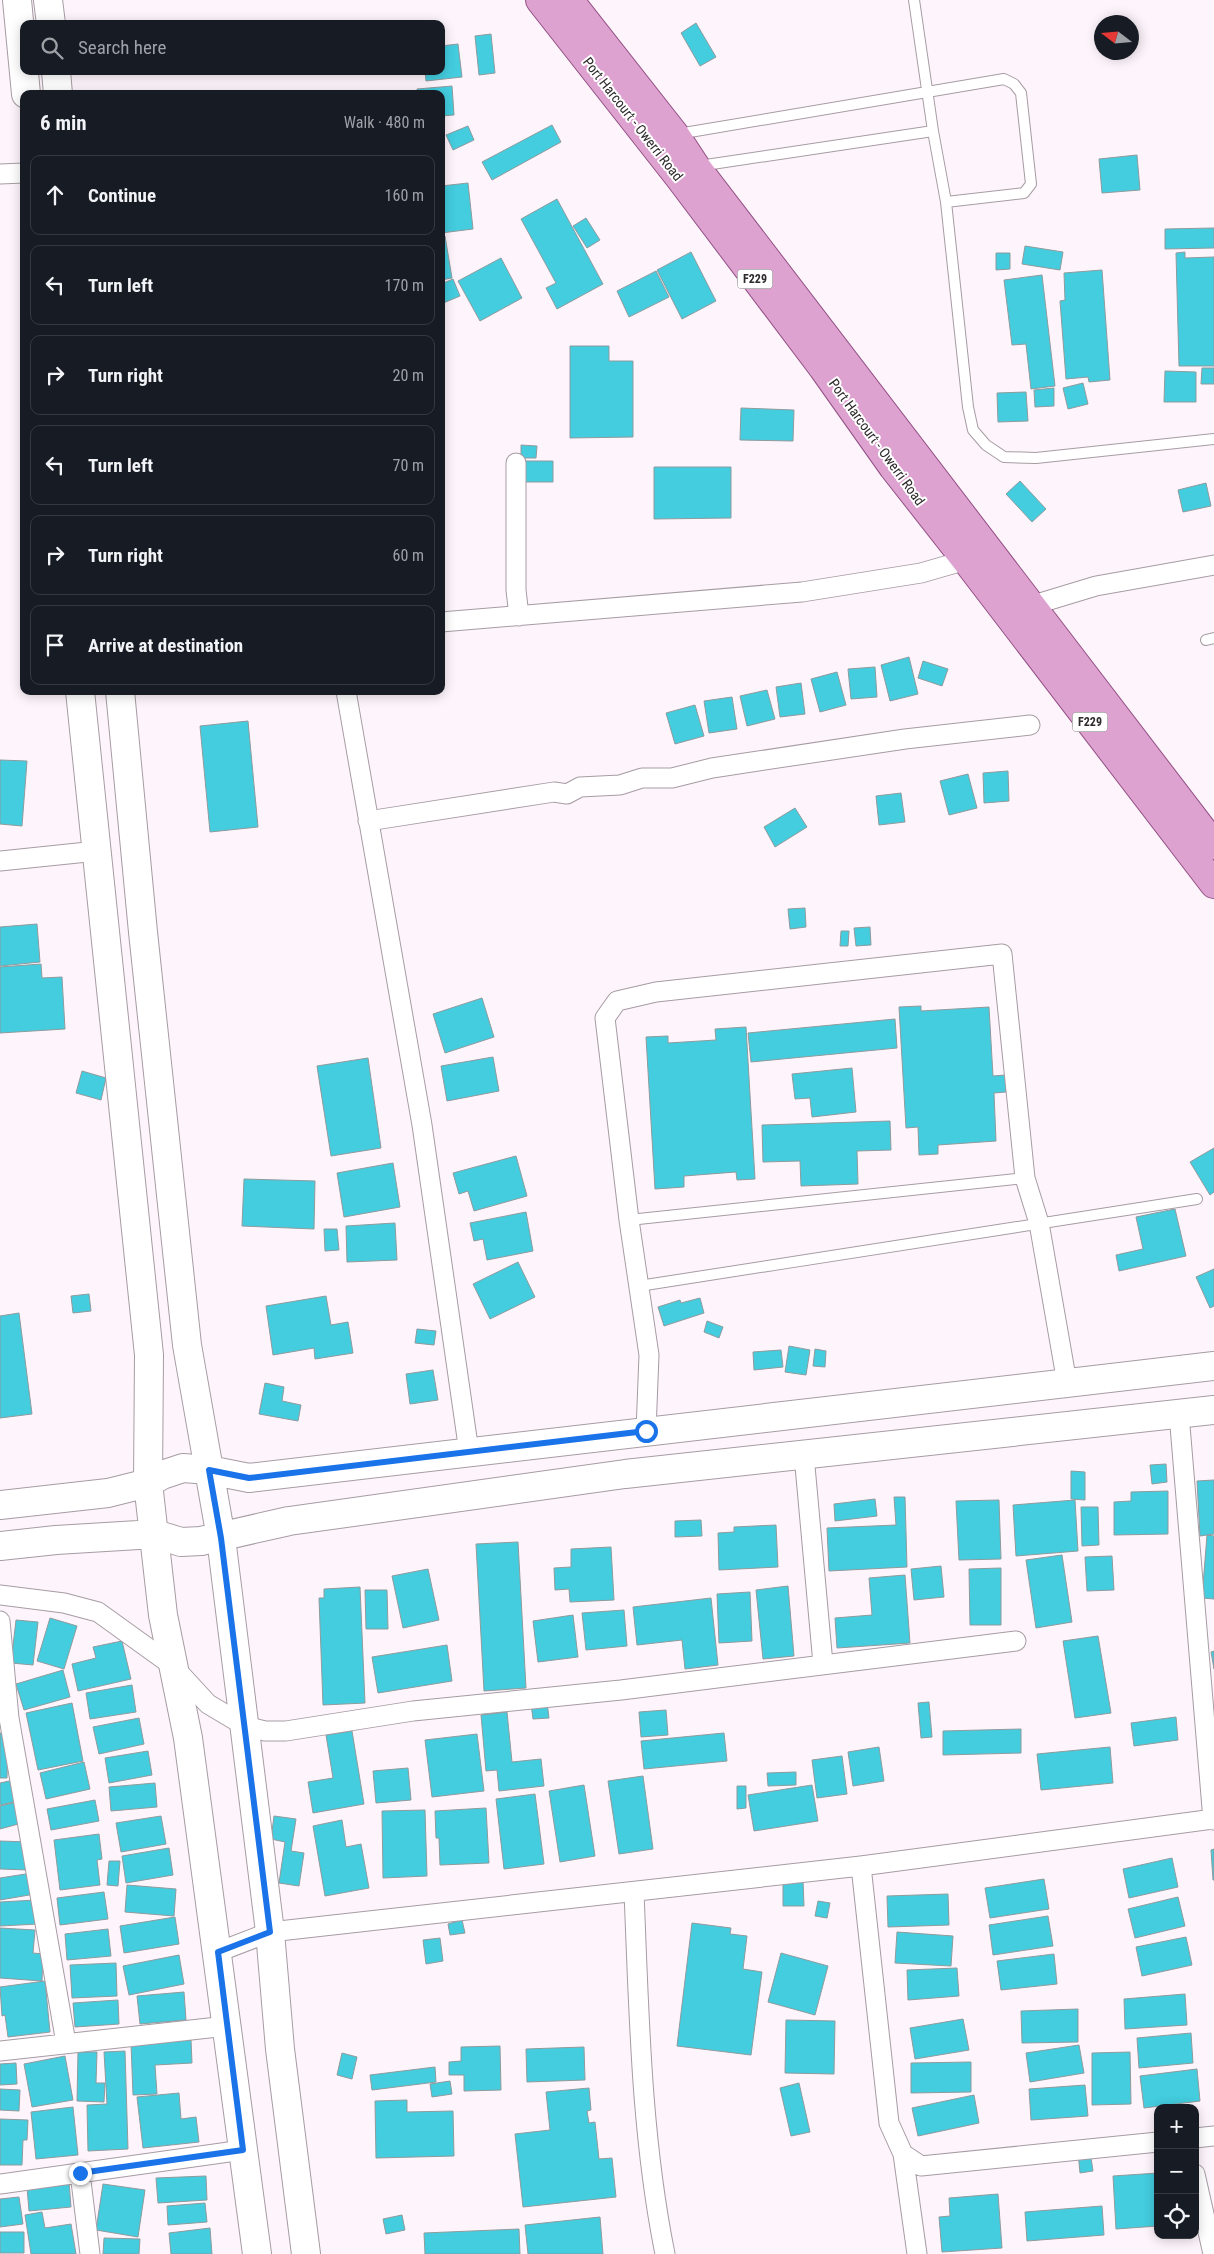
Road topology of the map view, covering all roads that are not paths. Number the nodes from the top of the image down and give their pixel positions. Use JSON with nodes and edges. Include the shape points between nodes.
{"nodes":[{"id":1,"x":17,"y":0,"type":"edge"},
{"id":2,"x":48,"y":0,"type":"edge"},
{"id":3,"x":540,"y":0,"type":"edge"},
{"id":4,"x":569,"y":0,"type":"edge"},
{"id":5,"x":914,"y":0,"type":"edge"},
{"id":6,"x":50,"y":20,"type":"edge"},
{"id":7,"x":20,"y":31,"type":"edge"},
{"id":8,"x":24,"y":75,"type":"edge"},
{"id":9,"x":56,"y":75,"type":"edge"},
{"id":10,"x":26,"y":90,"type":"edge"},
{"id":11,"x":58,"y":90,"type":"edge"},
{"id":12,"x":928,"y":93,"type":"junction"},
{"id":13,"x":933,"y":131,"type":"junction"},
{"id":14,"x":675,"y":135,"type":"junction"},
{"id":15,"x":696,"y":167,"type":"junction"},
{"id":16,"x":20,"y":173,"type":"edge"},
{"id":17,"x":0,"y":174,"type":"edge"},
{"id":18,"x":946,"y":202,"type":"junction"},
{"id":19,"x":1214,"y":439,"type":"edge"},
{"id":20,"x":516,"y":463,"type":"dead end"},
{"id":21,"x":966,"y":560,"type":"junction"},
{"id":22,"x":1214,"y":565,"type":"edge"},
{"id":23,"x":1030,"y":606,"type":"junction"},
{"id":24,"x":519,"y":616,"type":"junction"},
{"id":25,"x":445,"y":622,"type":"edge"},
{"id":26,"x":80,"y":695,"type":"edge"},
{"id":27,"x":120,"y":695,"type":"edge"},
{"id":28,"x":347,"y":695,"type":"edge"},
{"id":29,"x":1030,"y":725,"type":"dead end"},
{"id":30,"x":368,"y":821,"type":"junction"},
{"id":31,"x":1214,"y":846,"type":"edge"},
{"id":32,"x":97,"y":851,"type":"junction"},
{"id":33,"x":0,"y":861,"type":"edge"},
{"id":34,"x":1214,"y":884,"type":"edge"},
{"id":35,"x":1025,"y":1178,"type":"junction"},
{"id":36,"x":1197,"y":1199,"type":"dead end"},
{"id":37,"x":629,"y":1220,"type":"junction"},
{"id":38,"x":1039,"y":1223,"type":"junction"},
{"id":39,"x":639,"y":1286,"type":"junction"},
{"id":40,"x":1214,"y":1366,"type":"edge"},
{"id":41,"x":1067,"y":1383,"type":"junction"},
{"id":42,"x":1214,"y":1410,"type":"edge"},
{"id":43,"x":1179,"y":1414,"type":"junction"},
{"id":44,"x":646,"y":1431,"type":"junction"},
{"id":45,"x":469,"y":1452,"type":"junction"},
{"id":46,"x":804,"y":1455,"type":"junction"},
{"id":47,"x":209,"y":1470,"type":"junction"},
{"id":48,"x":148,"y":1483,"type":"junction"},
{"id":49,"x":0,"y":1505,"type":"edge"},
{"id":50,"x":155,"y":1534,"type":"junction"},
{"id":51,"x":221,"y":1538,"type":"junction"},
{"id":52,"x":0,"y":1546,"type":"edge"},
{"id":53,"x":0,"y":1595,"type":"edge"},
{"id":54,"x":0,"y":1621,"type":"edge"},
{"id":55,"x":1205,"y":1625,"type":"edge"},
{"id":56,"x":1016,"y":1642,"type":"dead end"},
{"id":57,"x":823,"y":1664,"type":"junction"},
{"id":58,"x":173,"y":1666,"type":"junction"},
{"id":59,"x":5,"y":1718,"type":"edge"},
{"id":60,"x":246,"y":1726,"type":"junction"},
{"id":61,"x":1213,"y":1819,"type":"edge"},
{"id":62,"x":861,"y":1866,"type":"junction"},
{"id":63,"x":634,"y":1892,"type":"junction"},
{"id":64,"x":270,"y":1932,"type":"junction"},
{"id":65,"x":218,"y":1952,"type":"junction"},
{"id":66,"x":227,"y":2026,"type":"junction"},
{"id":67,"x":66,"y":2043,"type":"junction"},
{"id":68,"x":0,"y":2051,"type":"edge"},
{"id":69,"x":1214,"y":2136,"type":"edge"},
{"id":70,"x":1199,"y":2138,"type":"edge"},
{"id":71,"x":1154,"y":2142,"type":"edge"},
{"id":72,"x":243,"y":2150,"type":"junction"},
{"id":73,"x":903,"y":2154,"type":"junction"},
{"id":74,"x":80,"y":2173,"type":"junction"},
{"id":75,"x":0,"y":2184,"type":"edge"},
{"id":76,"x":1199,"y":2192,"type":"edge"},
{"id":77,"x":90,"y":2254,"type":"edge"},
{"id":78,"x":257,"y":2254,"type":"edge"},
{"id":79,"x":306,"y":2254,"type":"edge"},
{"id":80,"x":665,"y":2254,"type":"edge"},
{"id":81,"x":917,"y":2254,"type":"edge"},
{"id":82,"x":1213,"y":2254,"type":"edge"}],
"edges":[{"from":1,"to":7,"type":"street"},
{"from":2,"to":6,"type":"street"},
{"from":3,"to":21,"type":"main road","name":"Port Harcourt - Owerri Road","number":"F229","via":[[679,177],[893,467]]},
{"from":4,"to":14,"type":"main road","name":"Port Harcourt - Owerri Road","number":"F229"},
{"from":5,"to":12,"type":"lane"},
{"from":8,"to":10,"type":"street"},
{"from":9,"to":11,"type":"street"},
{"from":12,"to":13,"type":"lane"},
{"from":12,"to":14,"type":"lane"},
{"from":12,"to":18,"type":"lane","via":[[1004,79],[1014,84],[1021,94],[1031,184],[1024,193]]},
{"from":13,"to":15,"type":"lane"},
{"from":13,"to":18,"type":"lane"},
{"from":14,"to":15,"type":"main road","name":"Port Harcourt - Owerri Road","number":"F229"},
{"from":15,"to":23,"type":"main road","name":"Port Harcourt - Owerri Road","number":"F229"},
{"from":16,"to":17,"type":"street"},
{"from":18,"to":19,"type":"lane","via":[[968,407],[973,430],[986,444],[1004,457],[1036,458]]},
{"from":20,"to":24,"type":"street"},
{"from":21,"to":24,"type":"street","via":[[921,573],[802,592]]},
{"from":21,"to":34,"type":"main road","name":"Port Harcourt - Owerri Road","number":"F229"},
{"from":22,"to":23,"type":"street","via":[[1096,586]]},
{"from":23,"to":31,"type":"main road","name":"Port Harcourt - Owerri Road","number":"F229"},
{"from":24,"to":25,"type":"street"},
{"from":26,"to":32,"type":"street"},
{"from":27,"to":47,"type":"street","via":[[187,1345]]},
{"from":28,"to":30,"type":"street"},
{"from":29,"to":30,"type":"street","via":[[895,740],[712,768],[672,778],[642,778],[620,785],[580,787],[567,794],[554,792]]},
{"from":30,"to":45,"type":"street","via":[[422,1125]]},
{"from":32,"to":33,"type":"street"},
{"from":32,"to":48,"type":"street","via":[[150,1355]]},
{"from":35,"to":37,"type":"lane"},
{"from":35,"to":37,"type":"street","via":[[1002,954],[992,955],[656,992],[617,1000],[605,1018]]},
{"from":35,"to":38,"type":"street"},
{"from":36,"to":38,"type":"lane"},
{"from":37,"to":39,"type":"street"},
{"from":38,"to":39,"type":"lane"},
{"from":38,"to":41,"type":"street"},
{"from":39,"to":44,"type":"street","via":[[649,1355]]},
{"from":40,"to":41,"type":"street"},
{"from":41,"to":44,"type":"street"},
{"from":42,"to":43,"type":"street"},
{"from":43,"to":46,"type":"street"},
{"from":43,"to":55,"type":"street"},
{"from":44,"to":45,"type":"street"},
{"from":45,"to":47,"type":"street","via":[[249,1478]]},
{"from":46,"to":51,"type":"street","via":[[625,1474],[289,1521]]},
{"from":46,"to":57,"type":"street"},
{"from":47,"to":48,"type":"street","via":[[183,1468]]},
{"from":47,"to":51,"type":"street"},
{"from":48,"to":49,"type":"street","via":[[108,1493]]},
{"from":48,"to":50,"type":"street"},
{"from":50,"to":51,"type":"street","via":[[181,1542]]},
{"from":50,"to":52,"type":"street"},
{"from":50,"to":58,"type":"street","via":[[163,1615]]},
{"from":51,"to":60,"type":"street"},
{"from":53,"to":58,"type":"street","via":[[64,1603],[98,1612]]},
{"from":54,"to":59,"type":"street"},
{"from":55,"to":61,"type":"street"},
{"from":56,"to":57,"type":"street"},
{"from":57,"to":60,"type":"street","via":[[621,1690],[413,1711],[286,1731],[265,1731]]},
{"from":58,"to":60,"type":"street","via":[[208,1704]]},
{"from":58,"to":65,"type":"street","via":[[188,1738]]},
{"from":59,"to":67,"type":"street"},
{"from":60,"to":64,"type":"street"},
{"from":61,"to":62,"type":"street"},
{"from":62,"to":63,"type":"street"},
{"from":62,"to":73,"type":"street","via":[[889,2123]]},
{"from":63,"to":64,"type":"street"},
{"from":63,"to":80,"type":"street","via":[[640,2050],[654,2201]]},
{"from":64,"to":65,"type":"street"},
{"from":64,"to":79,"type":"street","via":[[280,2049]]},
{"from":65,"to":66,"type":"street"},
{"from":66,"to":67,"type":"street"},
{"from":66,"to":72,"type":"street"},
{"from":67,"to":68,"type":"street"},
{"from":69,"to":70,"type":"street"},
{"from":71,"to":73,"type":"street","via":[[921,2166]]},
{"from":72,"to":74,"type":"street"},
{"from":72,"to":78,"type":"street"},
{"from":73,"to":81,"type":"street"},
{"from":74,"to":75,"type":"street"},
{"from":74,"to":77,"type":"street"},
{"from":76,"to":82,"type":"street"}]}
